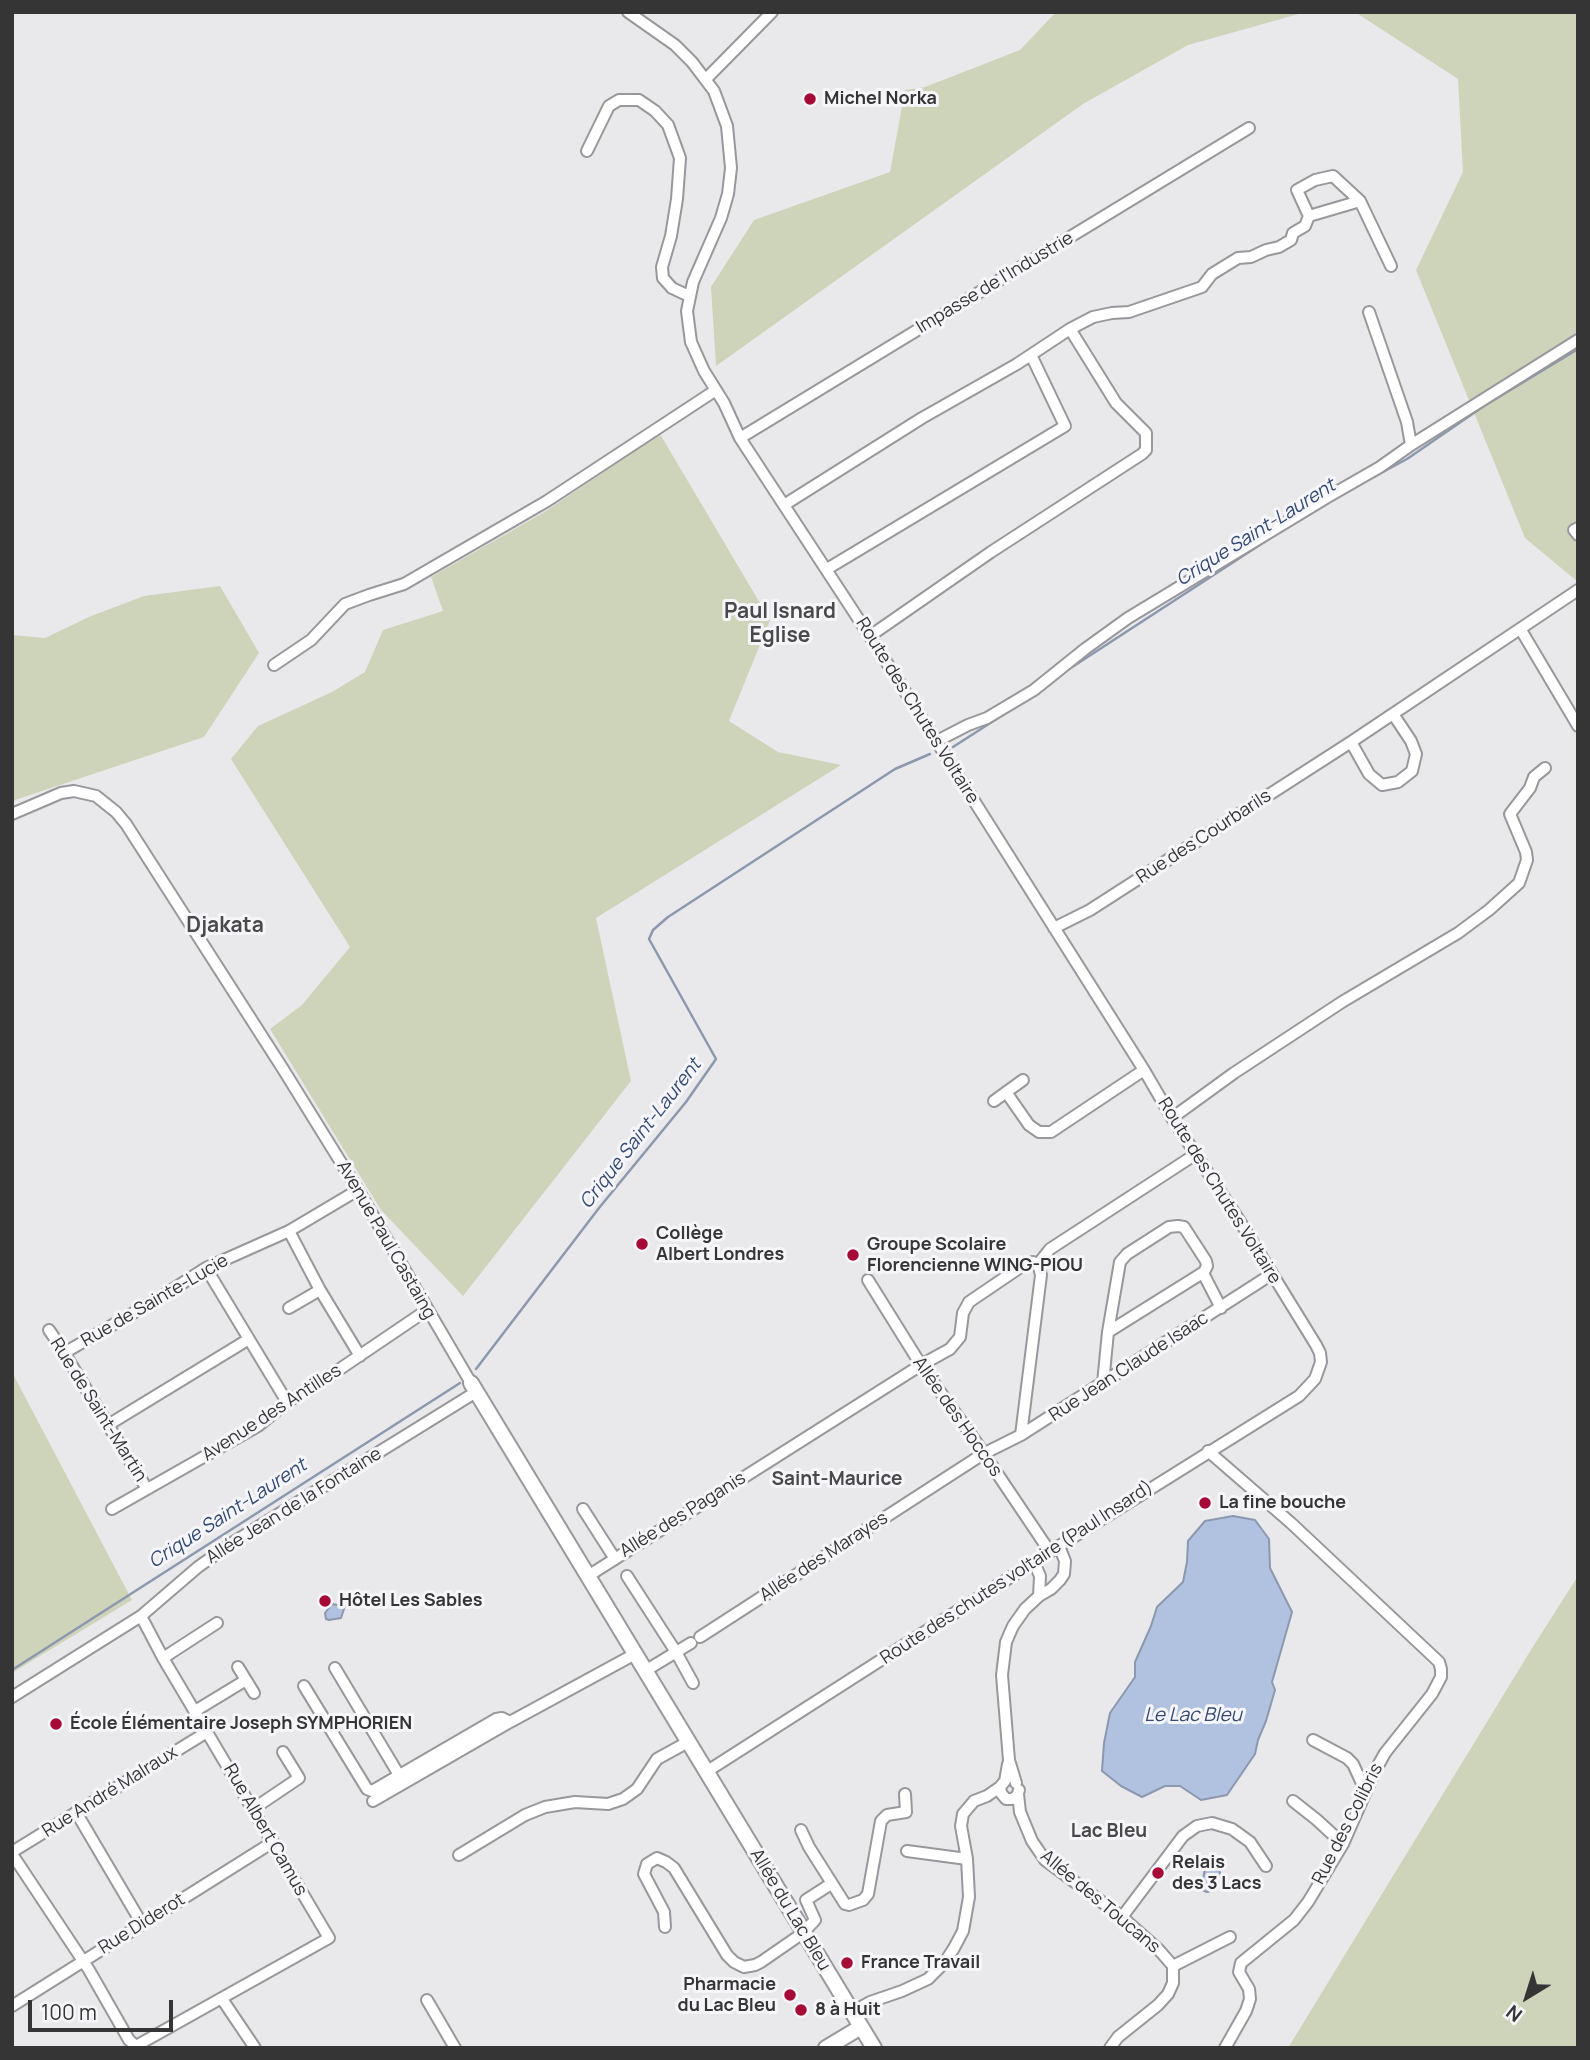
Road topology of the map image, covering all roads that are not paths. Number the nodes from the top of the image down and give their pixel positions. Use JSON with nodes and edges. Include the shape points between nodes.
{"nodes":[{"id":1,"x":628,"y":12,"type":"edge"},
{"id":2,"x":772,"y":12,"type":"edge"},
{"id":3,"x":706,"y":79,"type":"junction"},
{"id":4,"x":1249,"y":128,"type":"dead end"},
{"id":5,"x":587,"y":151,"type":"dead end"},
{"id":6,"x":1360,"y":201,"type":"junction"},
{"id":7,"x":1309,"y":216,"type":"junction"},
{"id":8,"x":1391,"y":266,"type":"dead end"},
{"id":9,"x":689,"y":296,"type":"junction"},
{"id":10,"x":1369,"y":312,"type":"dead end"},
{"id":11,"x":1070,"y":329,"type":"junction"},
{"id":12,"x":1578,"y":340,"type":"edge"},
{"id":13,"x":1031,"y":355,"type":"junction"},
{"id":14,"x":716,"y":390,"type":"junction"},
{"id":15,"x":740,"y":438,"type":"junction"},
{"id":16,"x":1412,"y":445,"type":"junction"},
{"id":17,"x":784,"y":505,"type":"junction"},
{"id":18,"x":1578,"y":528,"type":"edge"},
{"id":19,"x":1578,"y":535,"type":"edge"},
{"id":20,"x":827,"y":569,"type":"junction"},
{"id":21,"x":1578,"y":590,"type":"edge"},
{"id":22,"x":1521,"y":630,"type":"junction"},
{"id":23,"x":870,"y":636,"type":"junction"},
{"id":24,"x":274,"y":665,"type":"dead end"},
{"id":25,"x":1393,"y":714,"type":"junction"},
{"id":26,"x":1578,"y":726,"type":"edge"},
{"id":27,"x":937,"y":741,"type":"junction"},
{"id":28,"x":1351,"y":742,"type":"junction"},
{"id":29,"x":1545,"y":768,"type":"dead end"},
{"id":30,"x":12,"y":814,"type":"edge"},
{"id":31,"x":1054,"y":928,"type":"junction"},
{"id":32,"x":1144,"y":1070,"type":"junction"},
{"id":33,"x":1023,"y":1080,"type":"dead end"},
{"id":34,"x":1006,"y":1091,"type":"junction"},
{"id":35,"x":994,"y":1101,"type":"dead end"},
{"id":36,"x":1171,"y":1118,"type":"junction"},
{"id":37,"x":1196,"y":1154,"type":"junction"},
{"id":38,"x":358,"y":1190,"type":"junction"},
{"id":39,"x":289,"y":1231,"type":"junction"},
{"id":40,"x":1038,"y":1264,"type":"junction"},
{"id":41,"x":206,"y":1268,"type":"junction"},
{"id":42,"x":1203,"y":1273,"type":"junction"},
{"id":43,"x":1272,"y":1274,"type":"junction"},
{"id":44,"x":868,"y":1280,"type":"dead end"},
{"id":45,"x":320,"y":1290,"type":"junction"},
{"id":46,"x":289,"y":1308,"type":"dead end"},
{"id":47,"x":1221,"y":1308,"type":"junction"},
{"id":48,"x":427,"y":1310,"type":"junction"},
{"id":49,"x":48,"y":1330,"type":"dead end"},
{"id":50,"x":1108,"y":1332,"type":"junction"},
{"id":51,"x":248,"y":1339,"type":"junction"},
{"id":52,"x":64,"y":1353,"type":"junction"},
{"id":53,"x":360,"y":1356,"type":"junction"},
{"id":54,"x":921,"y":1365,"type":"junction"},
{"id":55,"x":1320,"y":1366,"type":"joint"},
{"id":56,"x":1103,"y":1383,"type":"junction"},
{"id":57,"x":474,"y":1388,"type":"junction"},
{"id":58,"x":287,"y":1402,"type":"junction"},
{"id":59,"x":108,"y":1424,"type":"junction"},
{"id":60,"x":1021,"y":1435,"type":"junction"},
{"id":61,"x":1208,"y":1451,"type":"junction"},
{"id":62,"x":983,"y":1454,"type":"junction"},
{"id":63,"x":147,"y":1489,"type":"junction"},
{"id":64,"x":112,"y":1509,"type":"dead end"},
{"id":65,"x":583,"y":1509,"type":"dead end"},
{"id":66,"x":1054,"y":1549,"type":"junction"},
{"id":67,"x":615,"y":1559,"type":"junction"},
{"id":68,"x":1034,"y":1562,"type":"junction"},
{"id":69,"x":588,"y":1576,"type":"junction"},
{"id":70,"x":626,"y":1576,"type":"dead end"},
{"id":71,"x":1039,"y":1596,"type":"junction"},
{"id":72,"x":141,"y":1616,"type":"junction"},
{"id":73,"x":217,"y":1622,"type":"dead end"},
{"id":74,"x":676,"y":1652,"type":"junction"},
{"id":75,"x":635,"y":1654,"type":"junction"},
{"id":76,"x":163,"y":1658,"type":"junction"},
{"id":77,"x":238,"y":1667,"type":"dead end"},
{"id":78,"x":335,"y":1668,"type":"dead end"},
{"id":79,"x":645,"y":1671,"type":"junction"},
{"id":80,"x":246,"y":1680,"type":"junction"},
{"id":81,"x":693,"y":1684,"type":"dead end"},
{"id":82,"x":304,"y":1686,"type":"dead end"},
{"id":83,"x":254,"y":1693,"type":"dead end"},
{"id":84,"x":12,"y":1698,"type":"edge"},
{"id":85,"x":195,"y":1711,"type":"junction"},
{"id":86,"x":510,"y":1722,"type":"junction"},
{"id":87,"x":207,"y":1732,"type":"junction"},
{"id":88,"x":1313,"y":1740,"type":"dead end"},
{"id":89,"x":688,"y":1742,"type":"junction"},
{"id":90,"x":283,"y":1752,"type":"dead end"},
{"id":91,"x":706,"y":1772,"type":"junction"},
{"id":92,"x":399,"y":1775,"type":"junction"},
{"id":93,"x":1008,"y":1790,"type":"junction"},
{"id":94,"x":1366,"y":1792,"type":"junction"},
{"id":95,"x":905,"y":1794,"type":"dead end"},
{"id":96,"x":373,"y":1801,"type":"dead end"},
{"id":97,"x":1293,"y":1801,"type":"dead end"},
{"id":98,"x":253,"y":1809,"type":"junction"},
{"id":99,"x":76,"y":1812,"type":"junction"},
{"id":100,"x":801,"y":1830,"type":"dead end"},
{"id":101,"x":273,"y":1842,"type":"junction"},
{"id":102,"x":1343,"y":1844,"type":"junction"},
{"id":103,"x":907,"y":1851,"type":"dead end"},
{"id":104,"x":12,"y":1853,"type":"edge"},
{"id":105,"x":459,"y":1855,"type":"dead end"},
{"id":106,"x":967,"y":1858,"type":"junction"},
{"id":107,"x":1266,"y":1866,"type":"dead end"},
{"id":108,"x":831,"y":1884,"type":"junction"},
{"id":109,"x":1122,"y":1917,"type":"junction"},
{"id":110,"x":142,"y":1924,"type":"junction"},
{"id":111,"x":665,"y":1927,"type":"dead end"},
{"id":112,"x":803,"y":1933,"type":"junction"},
{"id":113,"x":1230,"y":1937,"type":"dead end"},
{"id":114,"x":83,"y":1961,"type":"junction"},
{"id":115,"x":1173,"y":1966,"type":"junction"},
{"id":116,"x":222,"y":1999,"type":"junction"},
{"id":117,"x":428,"y":2000,"type":"dead end"},
{"id":118,"x":14,"y":2001,"type":"edge"},
{"id":119,"x":852,"y":2012,"type":"junction"},
{"id":120,"x":861,"y":2027,"type":"junction"},
{"id":121,"x":255,"y":2048,"type":"edge"},
{"id":122,"x":455,"y":2048,"type":"edge"},
{"id":123,"x":826,"y":2048,"type":"edge"},
{"id":124,"x":874,"y":2048,"type":"edge"},
{"id":125,"x":1110,"y":2048,"type":"edge"},
{"id":126,"x":1224,"y":2048,"type":"edge"}],
"edges":[{"from":1,"to":3,"type":"street","name":"Route des Chutes Voltaire","via":[[675,45]]},
{"from":2,"to":3,"type":"street"},
{"from":3,"to":9,"type":"street","name":"Route des Chutes Voltaire","via":[[727,126],[731,168],[722,218]]},
{"from":4,"to":15,"type":"street","name":"Impasse de l'Industrie"},
{"from":5,"to":9,"type":"street","via":[[609,106],[619,100],[639,100],[668,125],[680,158],[663,278],[671,288]]},
{"from":6,"to":7,"type":"street"},
{"from":6,"to":7,"type":"street","via":[[1333,176],[1315,180],[1297,190]]},
{"from":6,"to":8,"type":"street"},
{"from":7,"to":11,"type":"street","via":[[1291,240],[1238,258],[1212,274],[1202,287],[1129,312],[1093,317]]},
{"from":9,"to":14,"type":"street","name":"Route des Chutes Voltaire","via":[[691,342]]},
{"from":10,"to":16,"type":"street"},
{"from":11,"to":13,"type":"street"},
{"from":11,"to":23,"type":"street","via":[[1116,403],[1146,433],[1146,450]]},
{"from":12,"to":16,"type":"street"},
{"from":13,"to":17,"type":"street"},
{"from":13,"to":20,"type":"street","via":[[1065,426]]},
{"from":14,"to":15,"type":"street","name":"Route des Chutes Voltaire"},
{"from":14,"to":24,"type":"street","via":[[547,501],[415,578],[345,604],[311,640]]},
{"from":15,"to":17,"type":"street","name":"Route des Chutes Voltaire"},
{"from":16,"to":27,"type":"street","via":[[1128,618],[1034,690]]},
{"from":17,"to":20,"type":"street","name":"Route des Chutes Voltaire"},
{"from":18,"to":19,"type":"street","via":[[1574,530]]},
{"from":20,"to":23,"type":"street","name":"Route des Chutes Voltaire"},
{"from":21,"to":22,"type":"street","name":"Rue des Courbarils"},
{"from":22,"to":25,"type":"street","name":"Rue des Courbarils"},
{"from":22,"to":26,"type":"street"},
{"from":23,"to":27,"type":"street","name":"Route des Chutes Voltaire"},
{"from":25,"to":28,"type":"street","name":"Rue des Courbarils"},
{"from":25,"to":28,"type":"street","via":[[1416,754],[1412,771],[1398,782],[1382,785],[1369,774]]},
{"from":27,"to":31,"type":"street","name":"Route des Chutes Voltaire"},
{"from":28,"to":31,"type":"street","name":"Rue des Courbarils","via":[[1090,910]]},
{"from":29,"to":36,"type":"street","via":[[1510,814],[1526,852],[1519,883],[1458,933],[1342,1002]]},
{"from":30,"to":38,"type":"street","name":"Avenue Paul Castaing","via":[[75,791],[96,796],[116,812],[206,946]]},
{"from":31,"to":32,"type":"street","name":"Route des Chutes Voltaire"},
{"from":32,"to":34,"type":"street","via":[[1051,1132],[1039,1132],[1029,1125]]},
{"from":32,"to":36,"type":"street","name":"Route des Chutes Voltaire"},
{"from":33,"to":34,"type":"street"},
{"from":34,"to":35,"type":"street"},
{"from":36,"to":37,"type":"street","name":"Route des Chutes Voltaire"},
{"from":37,"to":40,"type":"street","via":[[1050,1250]]},
{"from":37,"to":43,"type":"street","name":"Route des Chutes Voltaire"},
{"from":38,"to":39,"type":"street","name":"Rue de Sainte-Lucie"},
{"from":38,"to":48,"type":"street","name":"Avenue Paul Castaing"},
{"from":39,"to":41,"type":"street","name":"Rue de Sainte-Lucie"},
{"from":39,"to":45,"type":"street"},
{"from":40,"to":54,"type":"street","name":"Allée des Paganis","via":[[1025,1264],[969,1302],[956,1344]]},
{"from":40,"to":60,"type":"street","via":[[1041,1275]]},
{"from":41,"to":51,"type":"street"},
{"from":41,"to":52,"type":"street","name":"Rue de Sainte-Lucie"},
{"from":42,"to":47,"type":"street"},
{"from":42,"to":50,"type":"street"},
{"from":42,"to":50,"type":"street","via":[[1206,1261],[1186,1230],[1169,1227],[1120,1262]]},
{"from":43,"to":47,"type":"street","name":"Rue Jean Claude Isaac"},
{"from":43,"to":55,"type":"street","name":"Route des Chutes Voltaire","via":[[1316,1345]]},
{"from":44,"to":54,"type":"street","name":"Allée des Hoccos"},
{"from":45,"to":46,"type":"street"},
{"from":45,"to":53,"type":"street"},
{"from":47,"to":56,"type":"street","name":"Rue Jean Claude Isaac"},
{"from":48,"to":53,"type":"street","name":"Avenue des Antilles"},
{"from":48,"to":57,"type":"street","name":"Avenue Paul Castaing"},
{"from":49,"to":52,"type":"street","name":"Rue de Saint-Martin"},
{"from":50,"to":56,"type":"street"},
{"from":51,"to":58,"type":"street"},
{"from":51,"to":59,"type":"street"},
{"from":52,"to":59,"type":"street","name":"Rue de Saint-Martin"},
{"from":53,"to":58,"type":"street","name":"Avenue des Antilles"},
{"from":54,"to":62,"type":"street","name":"Allée des Hoccos"},
{"from":54,"to":67,"type":"street","name":"Allée des Paganis"},
{"from":55,"to":61,"type":"street","name":"Route des chutes voltaire (Paul Insard)","via":[[1299,1396]]},
{"from":56,"to":60,"type":"street","name":"Rue Jean Claude Isaac"},
{"from":57,"to":69,"type":"street","name":"Avenue Paul Castaing"},
{"from":57,"to":72,"type":"street","name":"Allée Jean de la Fontaine","via":[[232,1543]]},
{"from":58,"to":63,"type":"street","name":"Avenue des Antilles","via":[[258,1426]]},
{"from":59,"to":63,"type":"street","name":"Rue de Saint-Martin"},
{"from":60,"to":62,"type":"street","name":"Rue Jean Claude Isaac"},
{"from":61,"to":66,"type":"street","name":"Route des chutes voltaire (Paul Insard)"},
{"from":61,"to":94,"type":"street","name":"Rue des Colibris","via":[[1439,1662],[1438,1685],[1385,1753]]},
{"from":62,"to":66,"type":"street","name":"Allée des Hoccos"},
{"from":62,"to":74,"type":"street","name":"Allée des Marayes"},
{"from":63,"to":64,"type":"street","name":"Avenue des Antilles"},
{"from":65,"to":67,"type":"street"},
{"from":66,"to":68,"type":"street","name":"Route des chutes voltaire (Paul Insard)"},
{"from":66,"to":71,"type":"street","via":[[1065,1561],[1064,1574]]},
{"from":67,"to":69,"type":"street","name":"Allée des Paganis"},
{"from":68,"to":71,"type":"street","via":[[1040,1576]]},
{"from":68,"to":91,"type":"street","name":"Route des chutes voltaire (Paul Insard)"},
{"from":69,"to":75,"type":"street","name":"Avenue Paul Castaing"},
{"from":70,"to":74,"type":"street"},
{"from":71,"to":93,"type":"street","via":[[1025,1609],[1006,1642],[1002,1675]]},
{"from":72,"to":76,"type":"street","name":"Rue Albert Camus"},
{"from":72,"to":84,"type":"street","name":"Allée Jean de la Fontaine"},
{"from":73,"to":76,"type":"street"},
{"from":74,"to":79,"type":"street","name":"Allée des Marayes"},
{"from":74,"to":81,"type":"street"},
{"from":75,"to":79,"type":"street","name":"Avenue Paul Castaing"},
{"from":75,"to":86,"type":"street"},
{"from":76,"to":85,"type":"street","name":"Rue Albert Camus"},
{"from":77,"to":80,"type":"street"},
{"from":78,"to":92,"type":"street"},
{"from":79,"to":89,"type":"street","name":"Avenue Paul Castaing"},
{"from":80,"to":83,"type":"street"},
{"from":80,"to":85,"type":"street"},
{"from":82,"to":92,"type":"street","via":[[367,1789],[372,1791]]},
{"from":85,"to":87,"type":"street","name":"Rue Albert Camus"},
{"from":86,"to":92,"type":"street","via":[[496,1719]]},
{"from":86,"to":96,"type":"street"},
{"from":87,"to":98,"type":"street","name":"Rue Albert Camus"},
{"from":87,"to":99,"type":"street","name":"Rue André Malraux"},
{"from":88,"to":94,"type":"street","via":[[1348,1758]]},
{"from":89,"to":91,"type":"street","name":"Avenue Paul Castaing"},
{"from":89,"to":105,"type":"street","via":[[657,1759],[637,1789],[623,1799],[545,1807]]},
{"from":90,"to":98,"type":"street","via":[[299,1778]]},
{"from":91,"to":112,"type":"street","name":"Allée du Lac Bleu"},
{"from":93,"to":106,"type":"street","via":[[969,1804],[961,1826]]},
{"from":93,"to":109,"type":"street","name":"Allée des Toucans","via":[[1045,1860]]},
{"from":94,"to":102,"type":"street","name":"Rue des Colibris"},
{"from":95,"to":108,"type":"street","via":[[906,1812],[887,1815],[881,1821],[868,1894],[863,1900],[845,1904]]},
{"from":97,"to":102,"type":"street"},
{"from":98,"to":101,"type":"street","name":"Rue Albert Camus"},
{"from":99,"to":104,"type":"street","name":"Rue André Malraux"},
{"from":99,"to":110,"type":"street"},
{"from":100,"to":108,"type":"street"},
{"from":101,"to":110,"type":"street","name":"Rue Diderot"},
{"from":101,"to":116,"type":"street","name":"Rue Albert Camus","via":[[328,1938]]},
{"from":102,"to":126,"type":"street","name":"Rue des Colibris","via":[[1300,1913],[1241,1963],[1239,1972],[1250,1999]]},
{"from":103,"to":106,"type":"street"},
{"from":104,"to":114,"type":"street"},
{"from":106,"to":119,"type":"street","via":[[967,1914],[963,1931],[944,1962],[928,1979]]},
{"from":107,"to":109,"type":"street","via":[[1250,1842],[1232,1829],[1212,1823],[1197,1826],[1183,1836]]},
{"from":108,"to":112,"type":"street","via":[[806,1900],[815,1920]]},
{"from":109,"to":115,"type":"street","name":"Allée des Toucans"},
{"from":110,"to":114,"type":"street","name":"Rue Diderot"},
{"from":111,"to":112,"type":"street","via":[[664,1912],[644,1874],[647,1864],[657,1858],[674,1868],[727,1955],[739,1965],[755,1965]]},
{"from":112,"to":119,"type":"street","name":"Allée du Lac Bleu"},
{"from":113,"to":115,"type":"street"},
{"from":114,"to":116,"type":"street","via":[[136,2046]]},
{"from":114,"to":118,"type":"street","name":"Rue Diderot"},
{"from":115,"to":125,"type":"street","name":"Allée des Toucans","via":[[1168,1994]]},
{"from":116,"to":121,"type":"street"},
{"from":117,"to":122,"type":"street"},
{"from":119,"to":120,"type":"street","name":"Allée du Lac Bleu"},
{"from":120,"to":123,"type":"street"},
{"from":120,"to":124,"type":"street","name":"Allée du Lac Bleu"}]}
